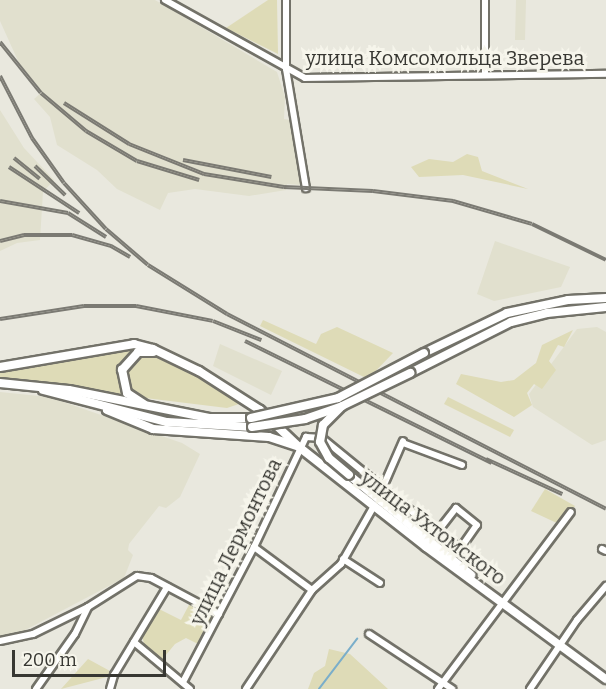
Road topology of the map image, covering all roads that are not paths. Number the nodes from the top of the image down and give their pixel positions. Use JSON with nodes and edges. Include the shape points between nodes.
{"nodes":[{"id":1,"x":165,"y":0,"type":"edge"},
{"id":2,"x":286,"y":0,"type":"edge"},
{"id":3,"x":485,"y":0,"type":"edge"},
{"id":4,"x":286,"y":69,"type":"junction"},
{"id":5,"x":606,"y":74,"type":"edge"},
{"id":6,"x":485,"y":75,"type":"junction"},
{"id":7,"x":306,"y":188,"type":"dead end"},
{"id":8,"x":606,"y":298,"type":"edge"},
{"id":9,"x":606,"y":307,"type":"edge"},
{"id":10,"x":163,"y":354,"type":"junction"},
{"id":11,"x":0,"y":367,"type":"edge"},
{"id":12,"x":0,"y":383,"type":"edge"},
{"id":13,"x":24,"y":385,"type":"junction"},
{"id":14,"x":92,"y":403,"type":"junction"},
{"id":15,"x":342,"y":406,"type":"junction"},
{"id":16,"x":156,"y":410,"type":"junction"},
{"id":17,"x":299,"y":447,"type":"junction"},
{"id":18,"x":462,"y":465,"type":"dead end"},
{"id":19,"x":383,"y":488,"type":"junction"},
{"id":20,"x":374,"y":506,"type":"junction"},
{"id":21,"x":571,"y":512,"type":"dead end"},
{"id":22,"x":437,"y":532,"type":"junction"},
{"id":23,"x":254,"y":547,"type":"junction"},
{"id":24,"x":344,"y":559,"type":"junction"},
{"id":25,"x":380,"y":583,"type":"dead end"},
{"id":26,"x":480,"y":585,"type":"junction"},
{"id":27,"x":606,"y":586,"type":"edge"},
{"id":28,"x":167,"y":587,"type":"junction"},
{"id":29,"x":312,"y":590,"type":"junction"},
{"id":30,"x":502,"y":601,"type":"junction"},
{"id":31,"x":88,"y":607,"type":"junction"},
{"id":32,"x":219,"y":614,"type":"junction"},
{"id":33,"x":369,"y":634,"type":"dead end"},
{"id":34,"x":0,"y":641,"type":"edge"},
{"id":35,"x":134,"y":642,"type":"junction"},
{"id":36,"x":561,"y":645,"type":"junction"},
{"id":37,"x":606,"y":680,"type":"edge"},
{"id":38,"x":183,"y":682,"type":"junction"},
{"id":39,"x":441,"y":682,"type":"junction"},
{"id":40,"x":36,"y":689,"type":"edge"},
{"id":41,"x":110,"y":689,"type":"edge"},
{"id":42,"x":190,"y":689,"type":"edge"},
{"id":43,"x":246,"y":689,"type":"edge"},
{"id":44,"x":438,"y":689,"type":"edge"},
{"id":45,"x":452,"y":689,"type":"edge"},
{"id":46,"x":530,"y":689,"type":"edge"}],
"edges":[{"from":1,"to":4,"type":"street","name":"улица Комсомольца Зверева"},
{"from":2,"to":4,"type":"street"},
{"from":3,"to":6,"type":"street"},
{"from":4,"to":6,"type":"street","name":"улица Комсомольца Зверева","via":[[305,78]]},
{"from":4,"to":7,"type":"street"},
{"from":5,"to":6,"type":"street","name":"улица Комсомольца Зверева"},
{"from":8,"to":16,"type":"main road","bridge":true,"via":[[559,301],[507,313],[338,398],[251,418],[209,418]]},
{"from":9,"to":15,"type":"main road","bridge":true,"via":[[547,313],[511,322]]},
{"from":10,"to":11,"type":"main road","name":"улица Ухтомского","via":[[134,344]]},
{"from":10,"to":16,"type":"main road","via":[[138,352],[122,370],[127,393]]},
{"from":10,"to":17,"type":"main road","name":"улица Ухтомского","via":[[244,398]]},
{"from":12,"to":13,"type":"main road"},
{"from":13,"to":14,"type":"main road"},
{"from":13,"to":16,"type":"main road","via":[[69,390]]},
{"from":14,"to":15,"type":"main road","bridge":true,"via":[[167,422],[252,427],[305,419]]},
{"from":14,"to":17,"type":"main road","via":[[153,429],[269,437]]},
{"from":15,"to":26,"type":"main road","bridge":true,"via":[[323,426],[320,442],[329,458],[463,566]]},
{"from":17,"to":19,"type":"street","via":[[309,435],[322,438]]},
{"from":17,"to":20,"type":"main road","name":"улица Ухтомского"},
{"from":17,"to":23,"type":"street","name":"улица Лермонтова"},
{"from":18,"to":19,"type":"street","via":[[403,442]]},
{"from":19,"to":22,"type":"street"},
{"from":20,"to":24,"type":"street"},
{"from":20,"to":26,"type":"main road","name":"улица Ухтомского"},
{"from":21,"to":30,"type":"street"},
{"from":22,"to":22,"type":"street","via":[[456,508],[477,525],[460,549]]},
{"from":23,"to":29,"type":"street"},
{"from":23,"to":32,"type":"street","name":"улица Лермонтова"},
{"from":24,"to":25,"type":"street"},
{"from":24,"to":29,"type":"street"},
{"from":26,"to":30,"type":"main road","name":"улица Ухтомского"},
{"from":27,"to":36,"type":"street"},
{"from":28,"to":31,"type":"street","via":[[137,576]]},
{"from":28,"to":32,"type":"street"},
{"from":28,"to":35,"type":"street"},
{"from":29,"to":43,"type":"street"},
{"from":30,"to":36,"type":"main road","name":"улица Ухтомского"},
{"from":30,"to":39,"type":"street"},
{"from":31,"to":34,"type":"street","via":[[33,634]]},
{"from":31,"to":40,"type":"street","via":[[75,634]]},
{"from":32,"to":38,"type":"street","name":"улица Лермонтова"},
{"from":33,"to":39,"type":"street"},
{"from":35,"to":38,"type":"street"},
{"from":35,"to":41,"type":"street"},
{"from":36,"to":37,"type":"main road","name":"улица Ухтомского"},
{"from":36,"to":46,"type":"street"},
{"from":38,"to":42,"type":"street"},
{"from":39,"to":44,"type":"street"},
{"from":39,"to":45,"type":"street"}]}
